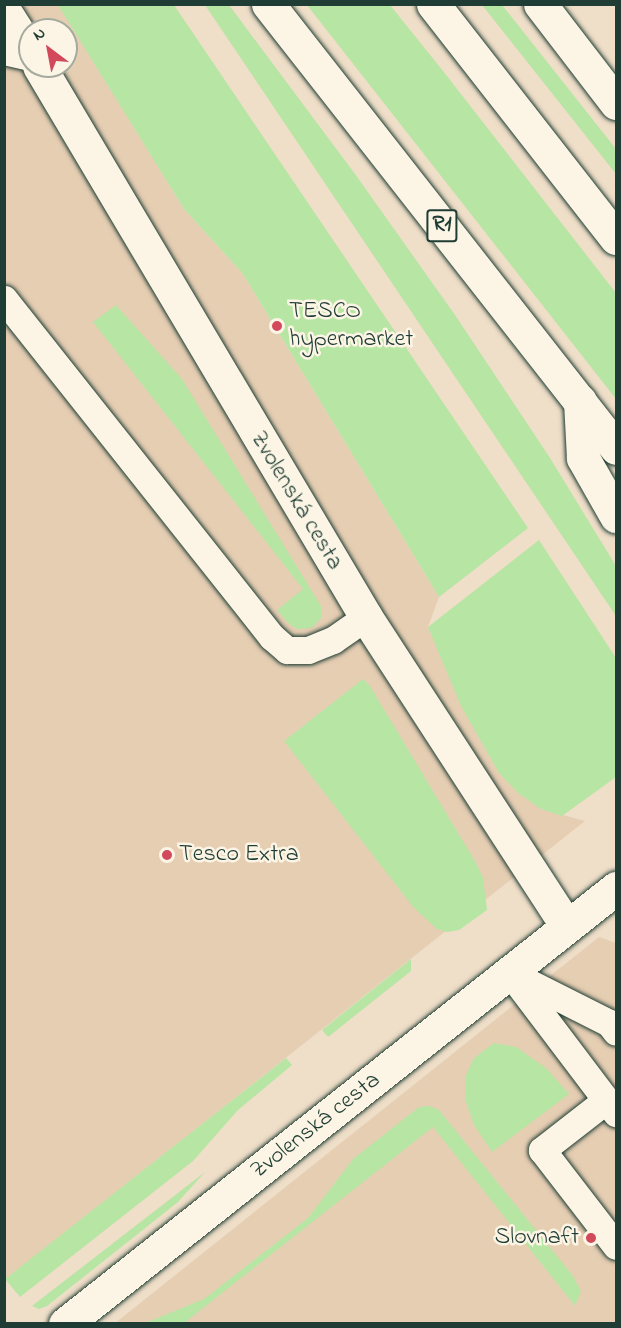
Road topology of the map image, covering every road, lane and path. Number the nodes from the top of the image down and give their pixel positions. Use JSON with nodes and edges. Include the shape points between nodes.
{"nodes":[{"id":1,"x":268,"y":4,"type":"edge"},
{"id":2,"x":433,"y":4,"type":"edge"},
{"id":3,"x":540,"y":4,"type":"edge"},
{"id":4,"x":4,"y":10,"type":"edge"},
{"id":5,"x":18,"y":32,"type":"edge"},
{"id":6,"x":46,"y":78,"type":"edge"},
{"id":7,"x":616,"y":103,"type":"edge"},
{"id":8,"x":616,"y":238,"type":"edge"},
{"id":9,"x":4,"y":299,"type":"edge"},
{"id":10,"x":580,"y":401,"type":"junction"},
{"id":11,"x":616,"y":448,"type":"edge"},
{"id":12,"x":616,"y":516,"type":"edge"},
{"id":13,"x":366,"y":617,"type":"junction"},
{"id":14,"x":616,"y":888,"type":"edge"},
{"id":15,"x":567,"y":927,"type":"junction"},
{"id":16,"x":510,"y":973,"type":"junction"},
{"id":17,"x":614,"y":1024,"type":"edge"},
{"id":18,"x":611,"y":1108,"type":"edge"},
{"id":19,"x":616,"y":1246,"type":"edge"},
{"id":20,"x":65,"y":1323,"type":"edge"}],
"edges":[{"from":1,"to":10,"type":"main road","number":"R1"},
{"from":2,"to":8,"type":"main road"},
{"from":3,"to":7,"type":"main road"},
{"from":4,"to":5,"type":"main road"},
{"from":6,"to":13,"type":"main road","name":"Zvolenská cesta"},
{"from":9,"to":13,"type":"lane","via":[[272,637],[287,650],[308,650],[333,640]]},
{"from":10,"to":11,"type":"main road","number":"R1"},
{"from":10,"to":12,"type":"main road","via":[[583,458]]},
{"from":13,"to":15,"type":"main road","name":"Zvolenská cesta"},
{"from":14,"to":15,"type":"main road","name":"Zvolenská cesta"},
{"from":15,"to":16,"type":"main road","name":"Zvolenská cesta"},
{"from":16,"to":17,"type":"lane"},
{"from":16,"to":18,"type":"lane"},
{"from":16,"to":20,"type":"main road","name":"Zvolenská cesta"},
{"from":18,"to":19,"type":"lane","via":[[542,1150]]}]}
